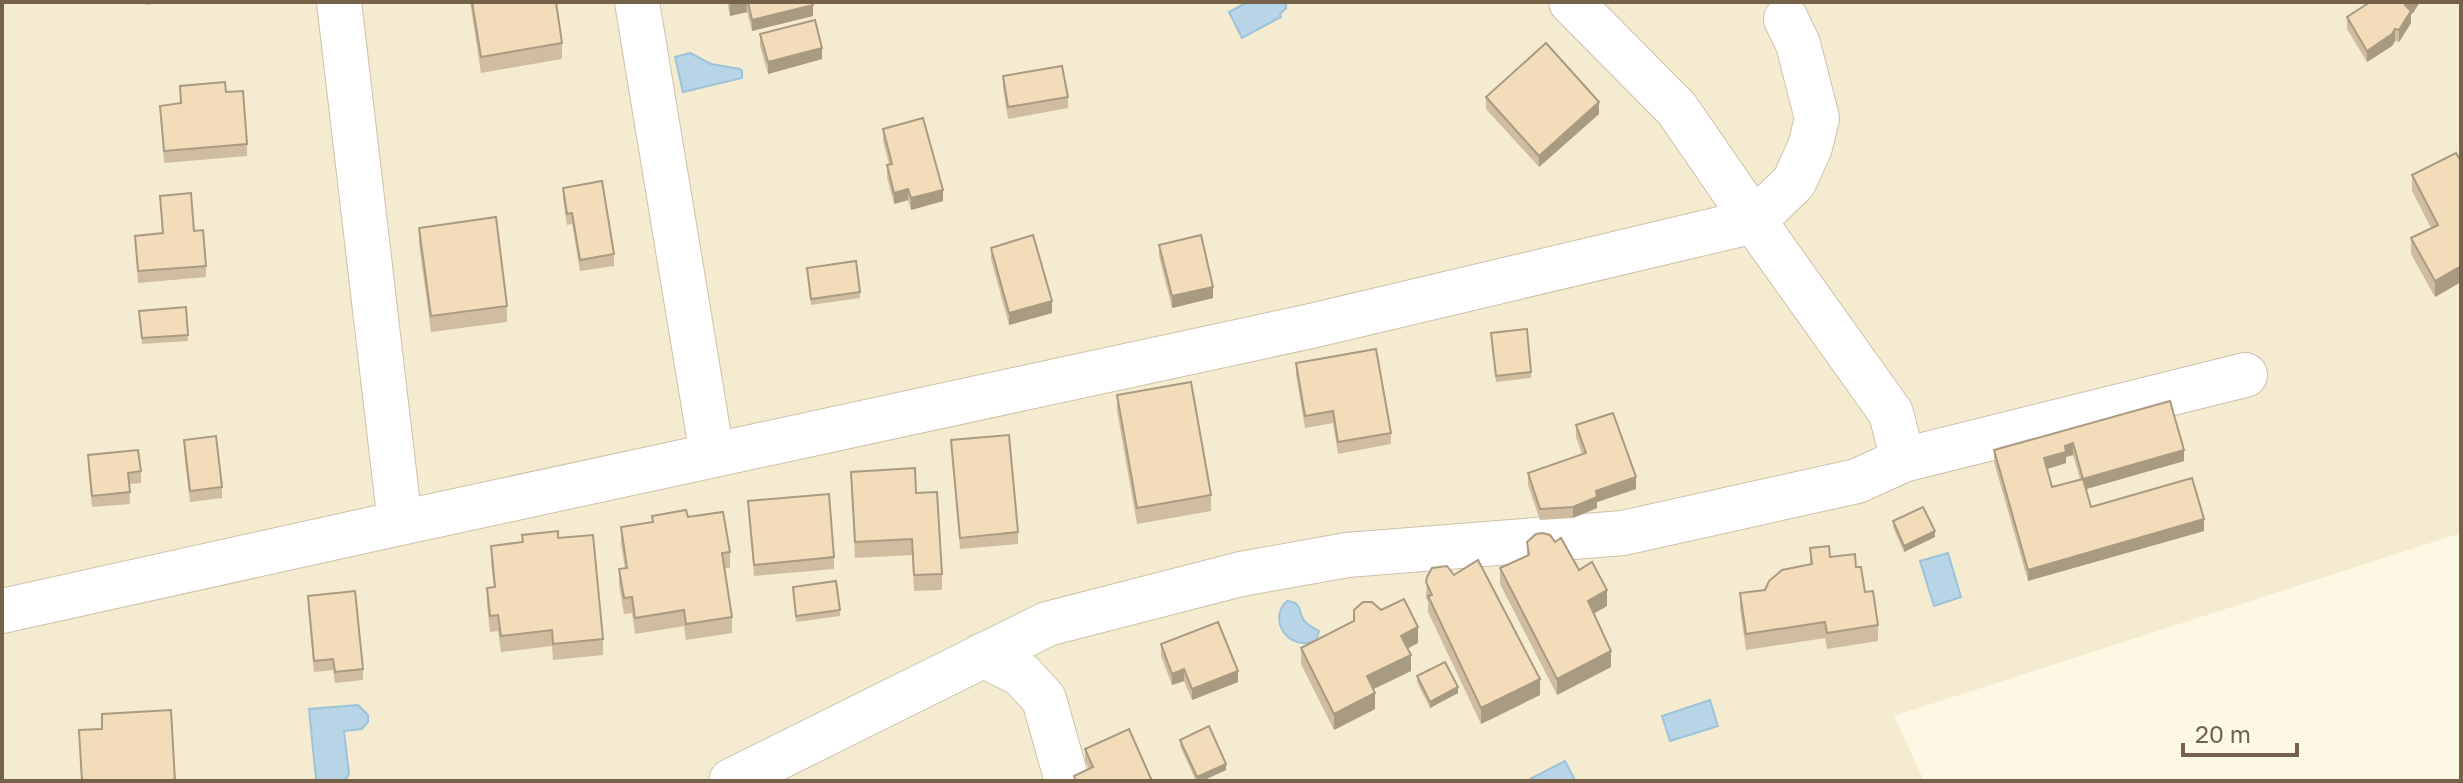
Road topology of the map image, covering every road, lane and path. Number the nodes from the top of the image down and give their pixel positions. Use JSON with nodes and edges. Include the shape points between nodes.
{"nodes":[{"id":1,"x":339,"y":2,"type":"edge"},
{"id":2,"x":637,"y":2,"type":"edge"},
{"id":3,"x":1571,"y":2,"type":"edge"},
{"id":4,"x":1786,"y":19,"type":"dead end"},
{"id":5,"x":1754,"y":221,"type":"junction"},
{"id":6,"x":2245,"y":375,"type":"dead end"},
{"id":7,"x":712,"y":455,"type":"junction"},
{"id":8,"x":1903,"y":460,"type":"junction"},
{"id":9,"x":400,"y":523,"type":"junction"},
{"id":10,"x":2,"y":611,"type":"edge"},
{"id":11,"x":983,"y":655,"type":"junction"},
{"id":12,"x":731,"y":781,"type":"edge"},
{"id":13,"x":1067,"y":781,"type":"edge"}],
"edges":[{"from":1,"to":9,"type":"street"},
{"from":2,"to":7,"type":"street"},
{"from":3,"to":5,"type":"street","via":[[1677,109]]},
{"from":4,"to":5,"type":"street","via":[[1817,118],[1794,182]]},
{"from":5,"to":7,"type":"street","via":[[1311,326]]},
{"from":5,"to":8,"type":"street","via":[[1891,413]]},
{"from":6,"to":8,"type":"street"},
{"from":7,"to":9,"type":"street"},
{"from":8,"to":11,"type":"street","via":[[1857,481],[1623,533],[1347,555],[1241,574],[1047,624]]},
{"from":9,"to":10,"type":"street"},
{"from":11,"to":12,"type":"street"},
{"from":11,"to":13,"type":"street","via":[[1021,674],[1044,699]]}]}
